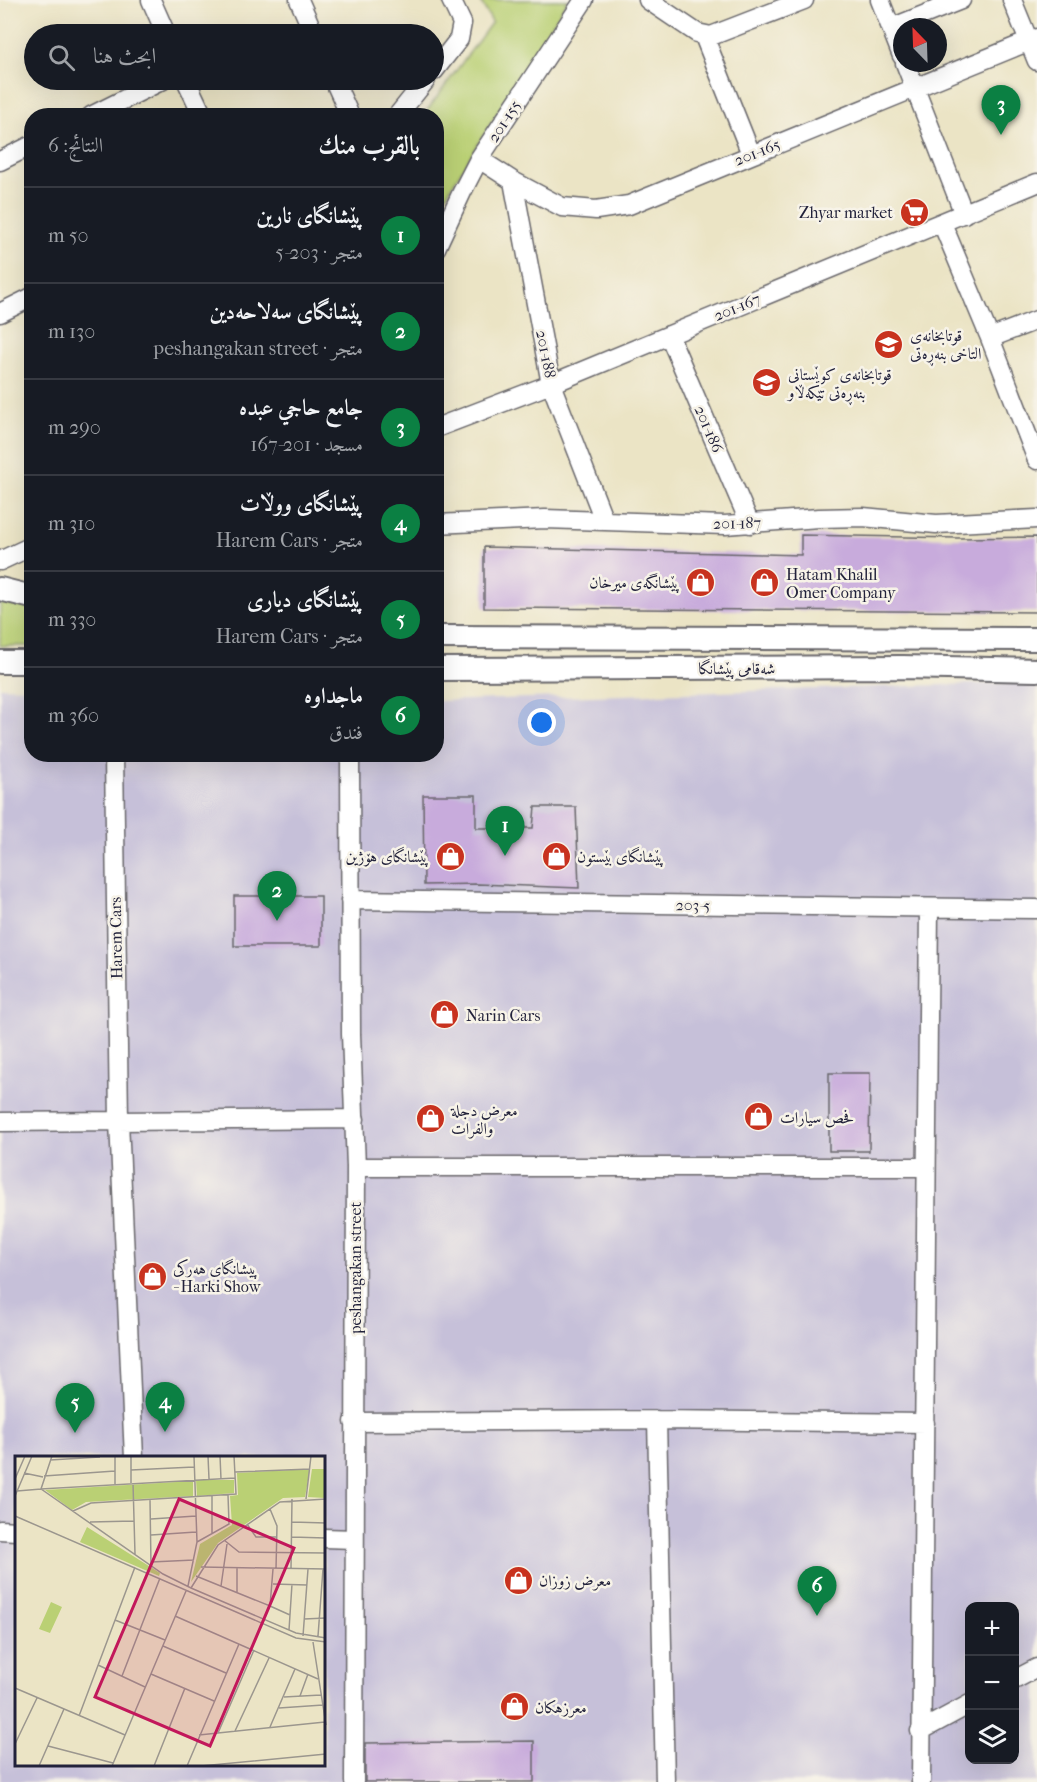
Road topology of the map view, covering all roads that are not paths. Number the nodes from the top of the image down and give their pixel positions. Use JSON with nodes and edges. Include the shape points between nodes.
{"nodes":[{"id":1,"x":151,"y":0,"type":"edge"},
{"id":2,"x":299,"y":0,"type":"edge"},
{"id":3,"x":451,"y":0,"type":"edge"},
{"id":4,"x":584,"y":0,"type":"edge"},
{"id":5,"x":648,"y":0,"type":"edge"},
{"id":6,"x":804,"y":0,"type":"edge"},
{"id":7,"x":880,"y":0,"type":"edge"},
{"id":8,"x":961,"y":0,"type":"edge"},
{"id":9,"x":1012,"y":0,"type":"edge"},
{"id":10,"x":162,"y":24,"type":"edge"},
{"id":11,"x":310,"y":24,"type":"edge"},
{"id":12,"x":891,"y":28,"type":"junction"},
{"id":13,"x":893,"y":33,"type":"edge"},
{"id":14,"x":704,"y":36,"type":"junction"},
{"id":15,"x":1033,"y":39,"type":"edge"},
{"id":16,"x":444,"y":58,"type":"edge"},
{"id":17,"x":1037,"y":60,"type":"edge"},
{"id":18,"x":908,"y":72,"type":"edge"},
{"id":19,"x":915,"y":89,"type":"junction"},
{"id":20,"x":143,"y":90,"type":"edge"},
{"id":21,"x":191,"y":90,"type":"edge"},
{"id":22,"x":338,"y":90,"type":"edge"},
{"id":23,"x":418,"y":90,"type":"edge"},
{"id":24,"x":107,"y":108,"type":"edge"},
{"id":25,"x":199,"y":108,"type":"edge"},
{"id":26,"x":346,"y":108,"type":"edge"},
{"id":27,"x":404,"y":108,"type":"edge"},
{"id":28,"x":24,"y":150,"type":"edge"},
{"id":29,"x":751,"y":154,"type":"junction"},
{"id":30,"x":479,"y":159,"type":"junction"},
{"id":31,"x":0,"y":161,"type":"edge"},
{"id":32,"x":513,"y":181,"type":"junction"},
{"id":33,"x":1037,"y":183,"type":"edge"},
{"id":34,"x":964,"y":214,"type":"junction"},
{"id":35,"x":942,"y":223,"type":"junction"},
{"id":36,"x":444,"y":231,"type":"edge"},
{"id":37,"x":24,"y":301,"type":"edge"},
{"id":38,"x":0,"y":313,"type":"edge"},
{"id":39,"x":1037,"y":320,"type":"edge"},
{"id":40,"x":669,"y":334,"type":"junction"},
{"id":41,"x":990,"y":339,"type":"junction"},
{"id":42,"x":551,"y":384,"type":"junction"},
{"id":43,"x":444,"y":425,"type":"edge"},
{"id":44,"x":1037,"y":460,"type":"edge"},
{"id":45,"x":1037,"y":519,"type":"edge"},
{"id":46,"x":604,"y":520,"type":"junction"},
{"id":47,"x":444,"y":524,"type":"edge"},
{"id":48,"x":750,"y":524,"type":"junction"},
{"id":49,"x":24,"y":550,"type":"edge"},
{"id":50,"x":0,"y":561,"type":"edge"},
{"id":51,"x":1,"y":588,"type":"edge"},
{"id":52,"x":24,"y":595,"type":"edge"},
{"id":53,"x":444,"y":637,"type":"edge"},
{"id":54,"x":902,"y":638,"type":"junction"},
{"id":55,"x":1037,"y":639,"type":"edge"},
{"id":56,"x":0,"y":662,"type":"edge"},
{"id":57,"x":24,"y":662,"type":"edge"},
{"id":58,"x":903,"y":667,"type":"junction"},
{"id":59,"x":444,"y":669,"type":"edge"},
{"id":60,"x":1037,"y":670,"type":"edge"},
{"id":61,"x":114,"y":762,"type":"edge"},
{"id":62,"x":350,"y":762,"type":"edge"},
{"id":63,"x":350,"y":900,"type":"junction"},
{"id":64,"x":929,"y":908,"type":"junction"},
{"id":65,"x":1037,"y":909,"type":"edge"},
{"id":66,"x":355,"y":1119,"type":"junction"},
{"id":67,"x":119,"y":1121,"type":"junction"},
{"id":68,"x":0,"y":1122,"type":"edge"},
{"id":69,"x":356,"y":1167,"type":"junction"},
{"id":70,"x":925,"y":1167,"type":"junction"},
{"id":71,"x":657,"y":1420,"type":"junction"},
{"id":72,"x":354,"y":1422,"type":"junction"},
{"id":73,"x":925,"y":1424,"type":"junction"},
{"id":74,"x":134,"y":1456,"type":"edge"},
{"id":75,"x":0,"y":1530,"type":"edge"},
{"id":76,"x":15,"y":1531,"type":"edge"},
{"id":77,"x":326,"y":1538,"type":"edge"},
{"id":78,"x":354,"y":1539,"type":"junction"},
{"id":79,"x":1037,"y":1668,"type":"edge"},
{"id":80,"x":1019,"y":1677,"type":"edge"},
{"id":81,"x":965,"y":1706,"type":"edge"},
{"id":82,"x":920,"y":1731,"type":"junction"},
{"id":83,"x":354,"y":1782,"type":"edge"},
{"id":84,"x":665,"y":1782,"type":"edge"},
{"id":85,"x":921,"y":1782,"type":"edge"}],
"edges":[{"from":1,"to":10,"type":"street"},
{"from":2,"to":11,"type":"street"},
{"from":3,"to":16,"type":"street","via":[[462,23],[459,39]]},
{"from":4,"to":30,"type":"street","name":"201-155"},
{"from":5,"to":14,"type":"street"},
{"from":6,"to":14,"type":"street","via":[[718,35]]},
{"from":7,"to":12,"type":"street"},
{"from":8,"to":12,"type":"street"},
{"from":9,"to":15,"type":"street"},
{"from":12,"to":13,"type":"street"},
{"from":14,"to":29,"type":"street"},
{"from":15,"to":17,"type":"street"},
{"from":15,"to":19,"type":"street","name":"201-165"},
{"from":18,"to":19,"type":"street"},
{"from":19,"to":29,"type":"street","name":"201-165"},
{"from":19,"to":34,"type":"street"},
{"from":20,"to":24,"type":"street"},
{"from":21,"to":25,"type":"street"},
{"from":22,"to":26,"type":"street"},
{"from":23,"to":27,"type":"street"},
{"from":28,"to":31,"type":"street"},
{"from":29,"to":32,"type":"street","name":"201-165","via":[[629,205],[596,210],[562,207]]},
{"from":30,"to":32,"type":"street","name":"201-165"},
{"from":30,"to":36,"type":"street","name":"201-155"},
{"from":32,"to":42,"type":"street","name":"201-188"},
{"from":33,"to":34,"type":"street","name":"201-167"},
{"from":34,"to":35,"type":"street","name":"201-167"},
{"from":35,"to":40,"type":"street","name":"201-167"},
{"from":35,"to":41,"type":"street"},
{"from":37,"to":38,"type":"street"},
{"from":39,"to":41,"type":"street"},
{"from":40,"to":42,"type":"street","name":"201-167"},
{"from":40,"to":48,"type":"street","name":"201-186"},
{"from":41,"to":44,"type":"street"},
{"from":42,"to":43,"type":"street","name":"201-167"},
{"from":42,"to":46,"type":"street","name":"201-188"},
{"from":45,"to":48,"type":"street","name":"201-187","via":[[936,524],[819,518]]},
{"from":46,"to":47,"type":"street","name":"201-187"},
{"from":46,"to":48,"type":"street","name":"201-187"},
{"from":49,"to":50,"type":"street"},
{"from":51,"to":52,"type":"main road"},
{"from":53,"to":54,"type":"main road","name":"شەقامی پێشانگا"},
{"from":54,"to":55,"type":"main road","name":"شەقامی پێشانگا"},
{"from":54,"to":58,"type":"main road"},
{"from":56,"to":57,"type":"main road"},
{"from":58,"to":59,"type":"main road","name":"شەقامی پێشانگا"},
{"from":58,"to":60,"type":"main road","name":"شەقامی پێشانگا"},
{"from":61,"to":67,"type":"street","name":"Harem Cars"},
{"from":62,"to":63,"type":"street","name":"peshangakan street"},
{"from":63,"to":64,"type":"street","name":"203-5"},
{"from":63,"to":66,"type":"street","name":"peshangakan street"},
{"from":64,"to":65,"type":"street","name":"203-5"},
{"from":64,"to":70,"type":"street"},
{"from":66,"to":67,"type":"street"},
{"from":66,"to":69,"type":"street","name":"peshangakan street"},
{"from":67,"to":68,"type":"street"},
{"from":67,"to":74,"type":"street","name":"Harem Cars"},
{"from":69,"to":70,"type":"street"},
{"from":69,"to":72,"type":"street","name":"peshangakan street"},
{"from":70,"to":73,"type":"street"},
{"from":71,"to":72,"type":"street"},
{"from":71,"to":73,"type":"street"},
{"from":71,"to":84,"type":"street"},
{"from":72,"to":78,"type":"street","name":"peshangakan street"},
{"from":73,"to":82,"type":"street"},
{"from":75,"to":76,"type":"street"},
{"from":77,"to":78,"type":"street"},
{"from":78,"to":83,"type":"street","name":"peshangakan street"},
{"from":79,"to":80,"type":"street"},
{"from":81,"to":82,"type":"street"},
{"from":82,"to":85,"type":"street"}]}
